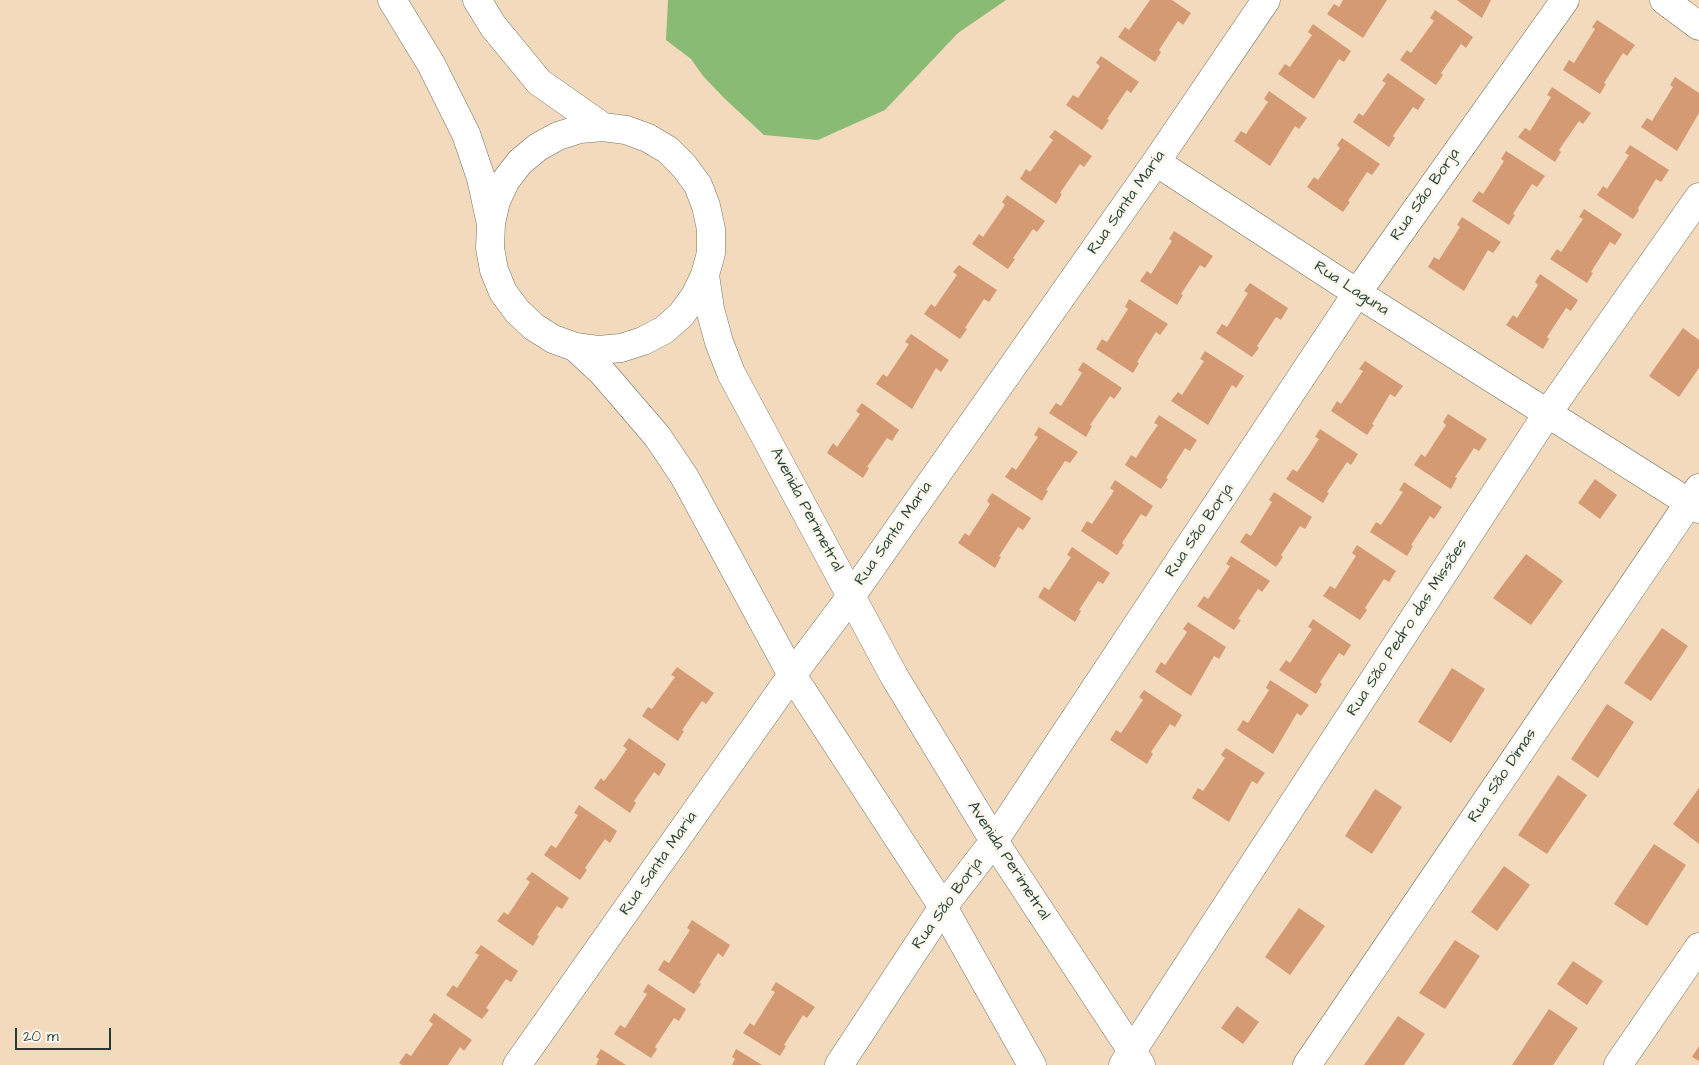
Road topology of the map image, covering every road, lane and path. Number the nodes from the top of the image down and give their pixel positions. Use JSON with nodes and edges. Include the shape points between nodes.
{"nodes":[{"id":1,"x":392,"y":0,"type":"edge"},
{"id":2,"x":478,"y":0,"type":"edge"},
{"id":3,"x":1266,"y":0,"type":"edge"},
{"id":4,"x":1565,"y":0,"type":"edge"},
{"id":5,"x":1664,"y":0,"type":"edge"},
{"id":6,"x":1699,"y":26,"type":"edge"},
{"id":7,"x":603,"y":127,"type":"junction"},
{"id":8,"x":1156,"y":162,"type":"junction"},
{"id":9,"x":1699,"y":197,"type":"edge"},
{"id":10,"x":491,"y":224,"type":"junction"},
{"id":11,"x":705,"y":276,"type":"junction"},
{"id":12,"x":1357,"y":293,"type":"junction"},
{"id":13,"x":575,"y":346,"type":"junction"},
{"id":14,"x":1547,"y":414,"type":"junction"},
{"id":15,"x":1696,"y":499,"type":"edge"},
{"id":16,"x":852,"y":595,"type":"junction"},
{"id":17,"x":792,"y":676,"type":"junction"},
{"id":18,"x":994,"y":841,"type":"junction"},
{"id":19,"x":943,"y":907,"type":"junction"},
{"id":20,"x":1699,"y":947,"type":"edge"},
{"id":21,"x":1132,"y":1060,"type":"edge"},
{"id":22,"x":517,"y":1065,"type":"edge"},
{"id":23,"x":839,"y":1065,"type":"edge"},
{"id":24,"x":1032,"y":1065,"type":"edge"},
{"id":25,"x":1307,"y":1065,"type":"edge"},
{"id":26,"x":1618,"y":1065,"type":"edge"}],
"edges":[{"from":1,"to":10,"type":"street","via":[[432,64],[466,134],[481,178]]},
{"from":2,"to":7,"type":"street","name":"Avenida Perimetral","via":[[538,82]]},
{"from":3,"to":8,"type":"street","name":"Rua Santa Maria"},
{"from":4,"to":12,"type":"street","name":"Rua São Borja"},
{"from":5,"to":6,"type":"street"},
{"from":7,"to":10,"type":"street","via":[[580,129],[558,136],[526,157],[506,180]]},
{"from":7,"to":11,"type":"street","name":"Avenida Perimetral","via":[[626,130],[668,150],[698,185],[711,229],[711,253]]},
{"from":8,"to":12,"type":"street","name":"Rua Laguna"},
{"from":8,"to":16,"type":"street","name":"Rua Santa Maria"},
{"from":9,"to":14,"type":"street","name":"Rua São Pedro das Missões"},
{"from":10,"to":13,"type":"street","via":[[490,248],[494,270],[517,311],[553,339]]},
{"from":11,"to":13,"type":"street","via":[[681,315],[664,330],[621,348],[598,350]]},
{"from":11,"to":16,"type":"street","name":"Avenida Perimetral","via":[[718,342],[731,373]]},
{"from":12,"to":14,"type":"street","name":"Rua Laguna"},
{"from":12,"to":18,"type":"street","name":"Rua São Borja"},
{"from":13,"to":17,"type":"street","via":[[621,392],[684,476]]},
{"from":14,"to":15,"type":"street","name":"Rua Laguna"},
{"from":14,"to":21,"type":"street","name":"Rua São Pedro das Missões"},
{"from":15,"to":25,"type":"street","name":"Rua São Dimas"},
{"from":16,"to":17,"type":"street","name":"Rua Santa Maria"},
{"from":16,"to":18,"type":"street","name":"Avenida Perimetral","via":[[894,676]]},
{"from":17,"to":19,"type":"street"},
{"from":17,"to":22,"type":"street","name":"Rua Santa Maria"},
{"from":18,"to":19,"type":"street","name":"Rua São Borja"},
{"from":18,"to":21,"type":"street","name":"Avenida Perimetral"},
{"from":19,"to":23,"type":"street","name":"Rua São Borja"},
{"from":19,"to":24,"type":"street"},
{"from":20,"to":26,"type":"street"}]}
